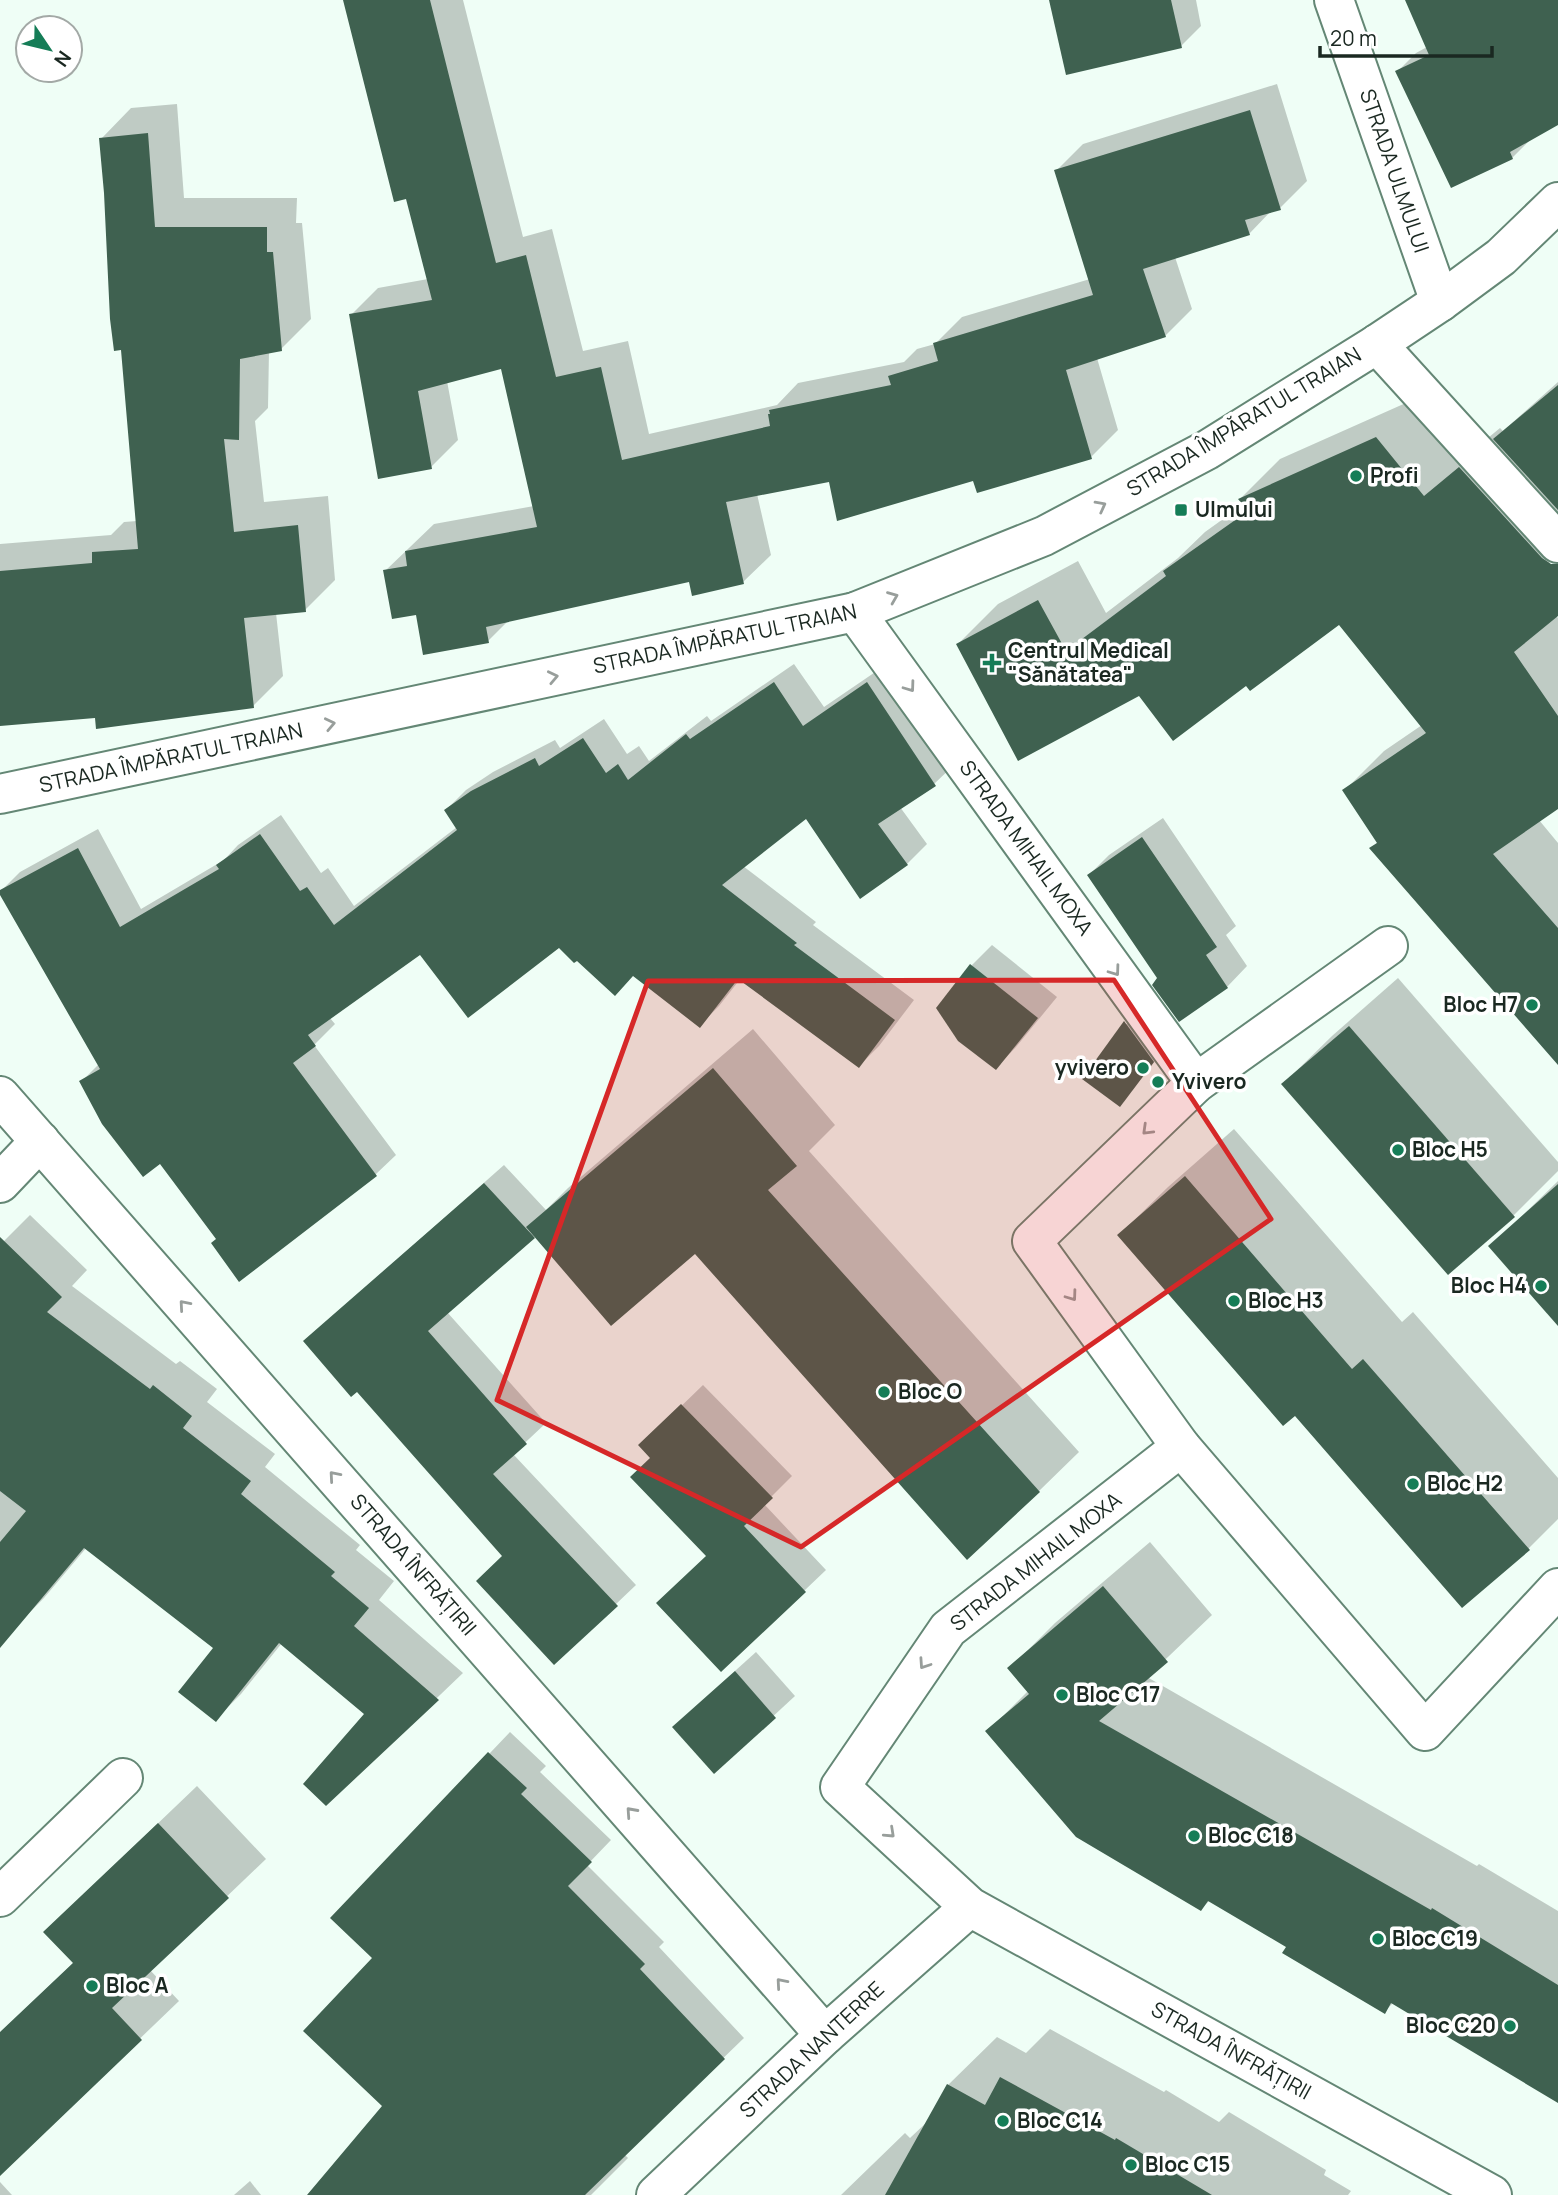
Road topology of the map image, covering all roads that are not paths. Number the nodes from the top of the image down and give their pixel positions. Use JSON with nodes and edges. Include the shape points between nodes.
{"nodes":[{"id":1,"x":1334,"y":0,"type":"edge"},
{"id":2,"x":1558,"y":202,"type":"edge"},
{"id":3,"x":1440,"y":302,"type":"junction"},
{"id":4,"x":1377,"y":344,"type":"junction"},
{"id":5,"x":1558,"y":543,"type":"edge"},
{"id":6,"x":855,"y":612,"type":"junction"},
{"id":7,"x":0,"y":794,"type":"edge"},
{"id":8,"x":1388,"y":946,"type":"dead end"},
{"id":9,"x":1196,"y":1083,"type":"junction"},
{"id":10,"x":0,"y":1096,"type":"edge"},
{"id":11,"x":40,"y":1141,"type":"junction"},
{"id":12,"x":0,"y":1183,"type":"edge"},
{"id":13,"x":1181,"y":1447,"type":"junction"},
{"id":14,"x":1558,"y":1588,"type":"edge"},
{"id":15,"x":123,"y":1778,"type":"dead end"},
{"id":16,"x":0,"y":1897,"type":"edge"},
{"id":17,"x":970,"y":1908,"type":"junction"},
{"id":18,"x":825,"y":2035,"type":"junction"},
{"id":19,"x":656,"y":2195,"type":"edge"},
{"id":20,"x":1492,"y":2195,"type":"edge"}],
"edges":[{"from":1,"to":3,"type":"street","name":"STRADA ULMULUI"},
{"from":2,"to":3,"type":"street","name":"STRADA ÎMPĂRATUL TRAIAN","via":[[1501,257]]},
{"from":3,"to":4,"type":"street","name":"STRADA ÎMPĂRATUL TRAIAN"},
{"from":4,"to":5,"type":"street"},
{"from":6,"to":4,"type":"street","name":"STRADA ÎMPĂRATUL TRAIAN","one_way":true,"via":[[1044,537],[1207,450]]},
{"from":7,"to":6,"type":"street","name":"STRADA ÎMPĂRATUL TRAIAN","one_way":true},
{"from":6,"to":9,"type":"street","name":"STRADA MIHAIL MOXA","one_way":true},
{"from":8,"to":9,"type":"street"},
{"from":9,"to":13,"type":"street","one_way":true,"via":[[1032,1241]]},
{"from":10,"to":11,"type":"street","name":"STRADA ÎNFRĂȚIRII"},
{"from":11,"to":12,"type":"street"},
{"from":18,"to":11,"type":"street","name":"STRADA ÎNFRĂȚIRII","one_way":true},
{"from":13,"to":14,"type":"street","via":[[1425,1731]]},
{"from":13,"to":17,"type":"street","name":"STRADA MIHAIL MOXA","one_way":true,"via":[[948,1629],[840,1787]]},
{"from":15,"to":16,"type":"street"},
{"from":17,"to":18,"type":"street","name":"STRADA NANTERRE"},
{"from":17,"to":20,"type":"street","name":"STRADA ÎNFRĂȚIRII"},
{"from":18,"to":19,"type":"street","name":"STRADA NANTERRE"}]}
